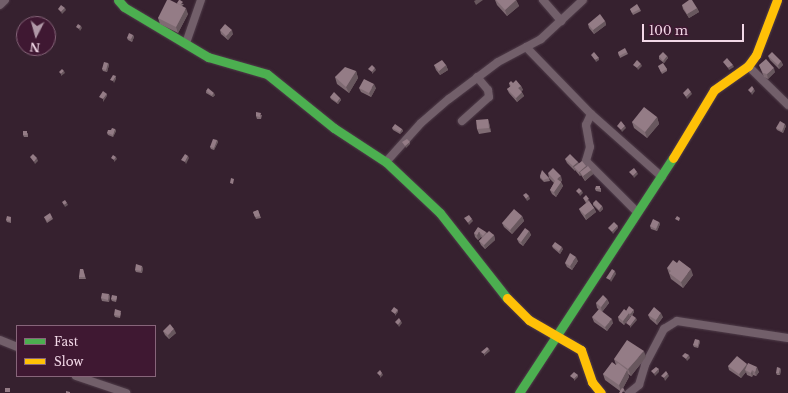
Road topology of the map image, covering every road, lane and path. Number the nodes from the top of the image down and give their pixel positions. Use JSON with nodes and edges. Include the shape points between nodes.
{"nodes":[{"id":1,"x":5,"y":0,"type":"edge"},
{"id":2,"x":118,"y":0,"type":"edge"},
{"id":3,"x":201,"y":0,"type":"edge"},
{"id":4,"x":543,"y":0,"type":"edge"},
{"id":5,"x":583,"y":0,"type":"edge"},
{"id":6,"x":777,"y":0,"type":"edge"},
{"id":7,"x":0,"y":4,"type":"edge"},
{"id":8,"x":561,"y":21,"type":"junction"},
{"id":9,"x":186,"y":43,"type":"junction"},
{"id":10,"x":526,"y":47,"type":"junction"},
{"id":11,"x":748,"y":66,"type":"junction"},
{"id":12,"x":477,"y":77,"type":"junction"},
{"id":13,"x":788,"y":105,"type":"edge"},
{"id":14,"x":591,"y":114,"type":"junction"},
{"id":15,"x":462,"y":121,"type":"dead end"},
{"id":16,"x":386,"y":162,"type":"junction"},
{"id":17,"x":662,"y":177,"type":"junction"},
{"id":18,"x":637,"y":212,"type":"junction"},
{"id":19,"x":557,"y":337,"type":"junction"},
{"id":20,"x":788,"y":338,"type":"edge"},
{"id":21,"x":0,"y":340,"type":"edge"},
{"id":22,"x":16,"y":348,"type":"edge"},
{"id":23,"x":79,"y":377,"type":"edge"},
{"id":24,"x":521,"y":391,"type":"edge"},
{"id":25,"x":126,"y":393,"type":"edge"},
{"id":26,"x":601,"y":393,"type":"edge"},
{"id":27,"x":629,"y":393,"type":"edge"}],
"edges":[{"from":1,"to":7,"type":"street"},
{"from":2,"to":9,"type":"street","via":[[129,10]]},
{"from":3,"to":9,"type":"street"},
{"from":4,"to":8,"type":"street"},
{"from":5,"to":8,"type":"street"},
{"from":6,"to":11,"type":"street","via":[[756,55]]},
{"from":8,"to":10,"type":"street","via":[[541,39]]},
{"from":9,"to":16,"type":"street","via":[[208,56],[267,74],[334,128]]},
{"from":10,"to":12,"type":"street"},
{"from":10,"to":14,"type":"street"},
{"from":11,"to":13,"type":"street"},
{"from":11,"to":17,"type":"street","via":[[714,90],[688,129]]},
{"from":12,"to":15,"type":"street","via":[[488,90],[489,96]]},
{"from":12,"to":16,"type":"street","via":[[421,123]]},
{"from":14,"to":17,"type":"street"},
{"from":14,"to":18,"type":"street","via":[[586,125],[590,147],[586,161]]},
{"from":16,"to":19,"type":"street","via":[[440,213],[510,303],[529,320]]},
{"from":17,"to":18,"type":"street"},
{"from":18,"to":19,"type":"street"},
{"from":19,"to":24,"type":"street"},
{"from":19,"to":26,"type":"street","via":[[581,350],[592,382]]},
{"from":20,"to":27,"type":"street","via":[[677,321],[664,329],[645,365],[638,385]]},
{"from":21,"to":22,"type":"street"},
{"from":23,"to":25,"type":"street"}]}
